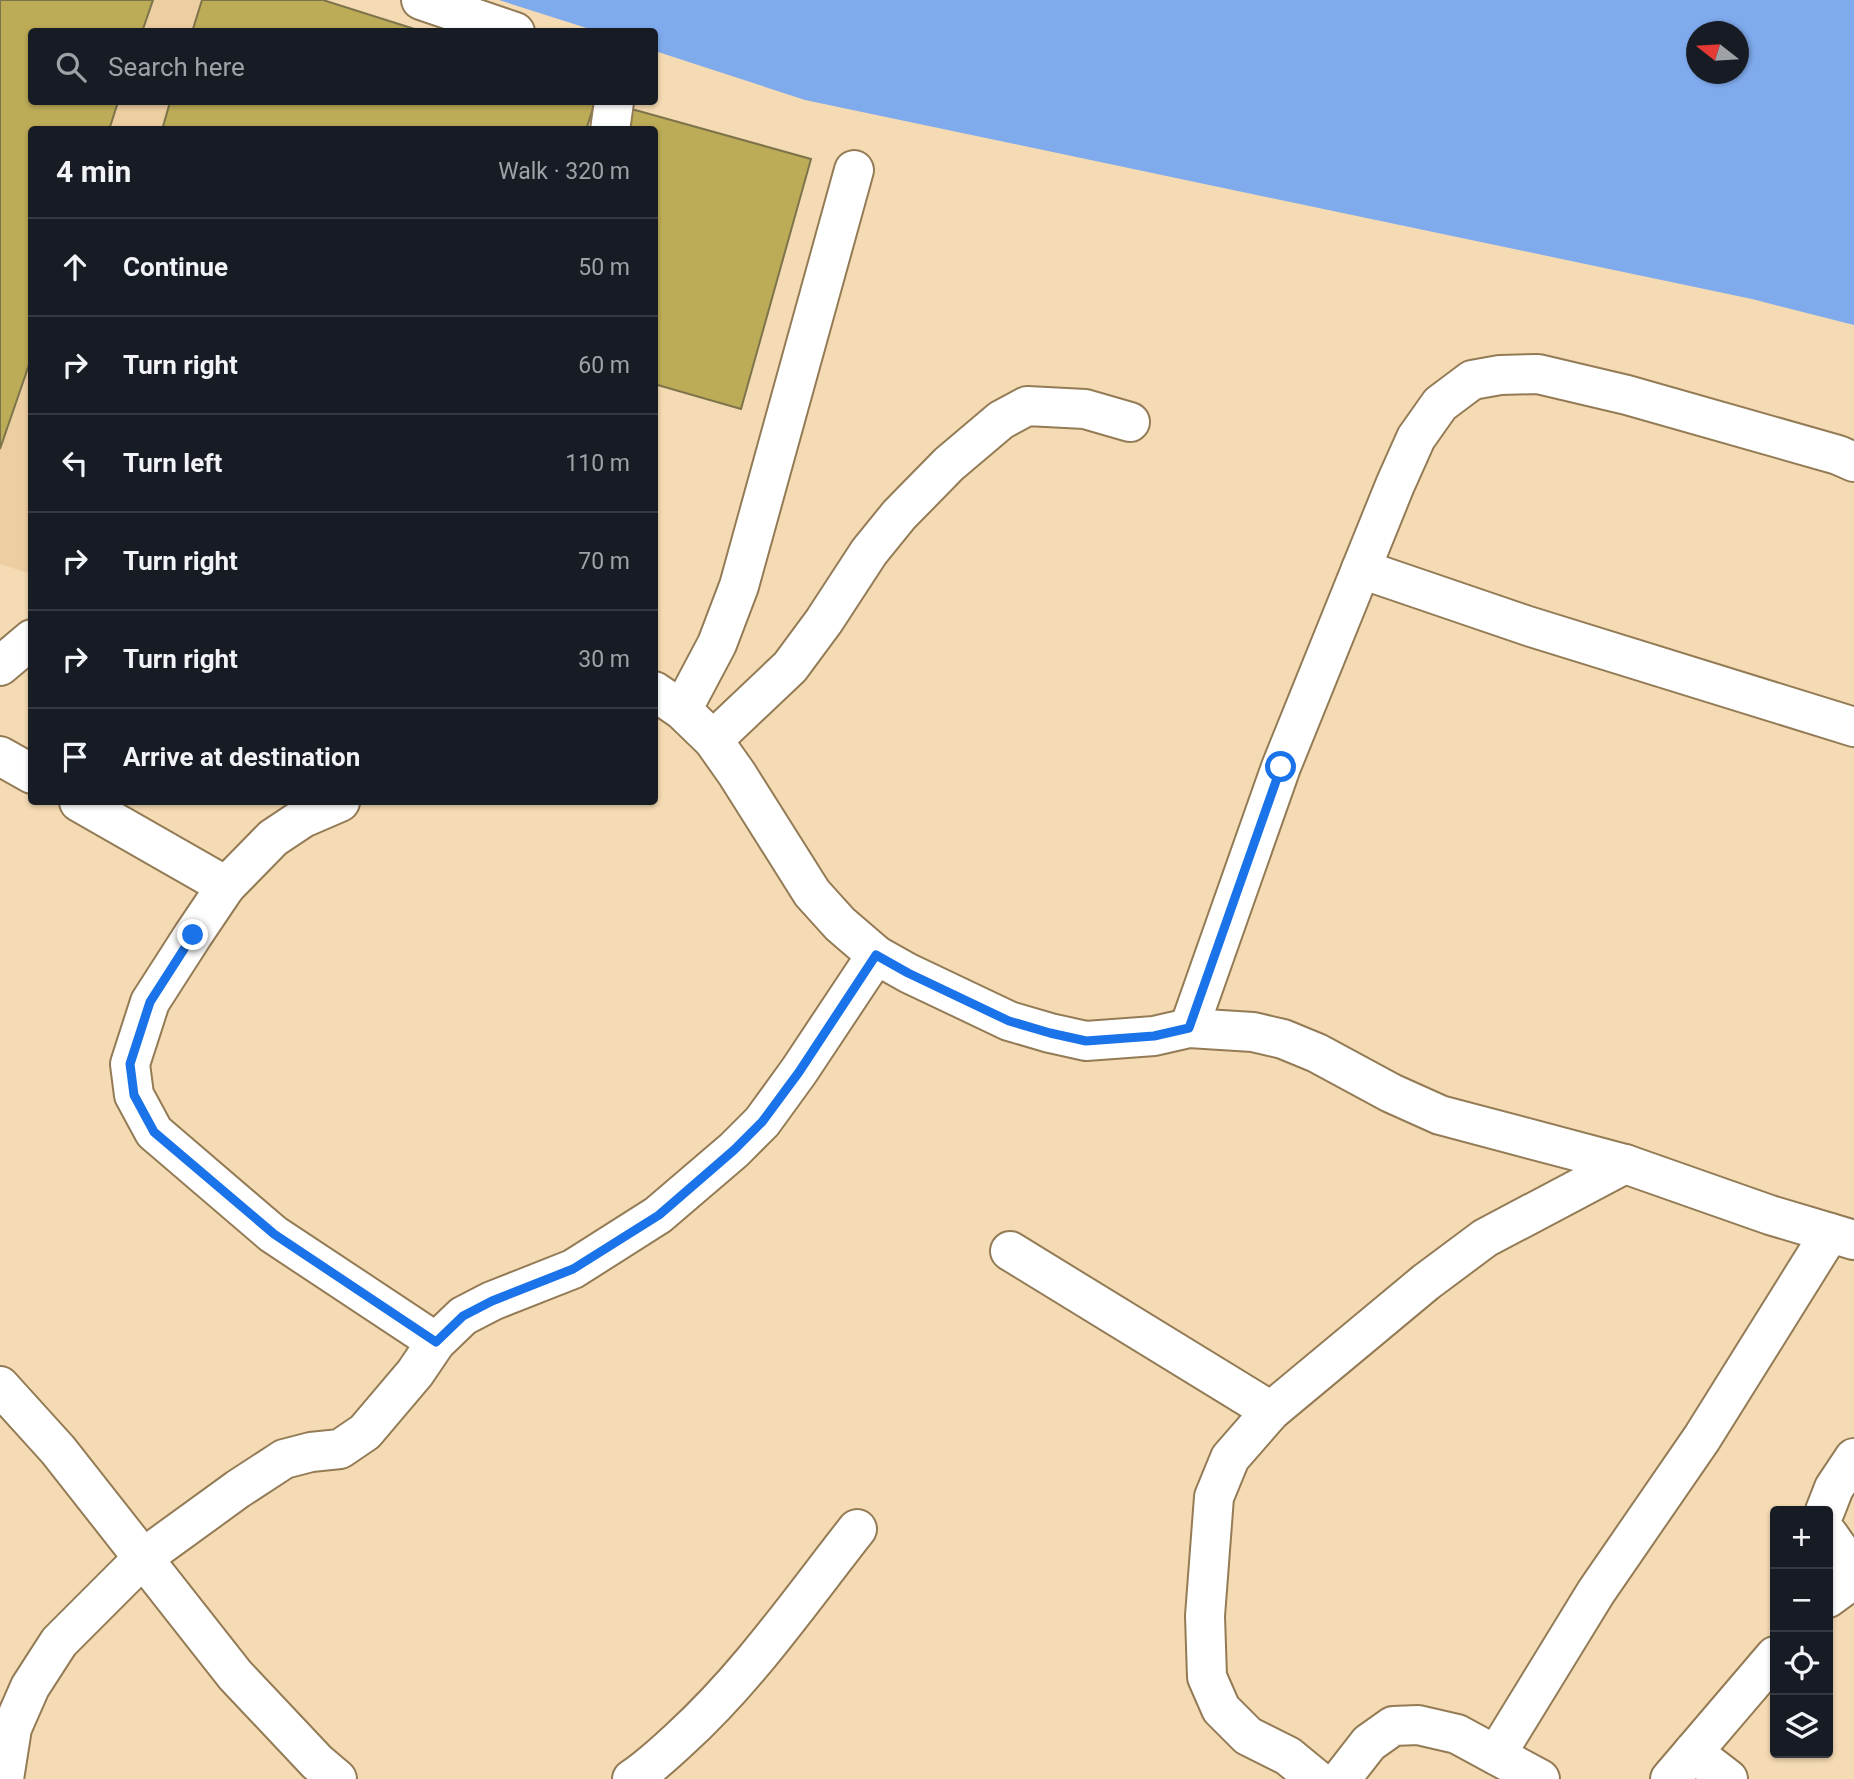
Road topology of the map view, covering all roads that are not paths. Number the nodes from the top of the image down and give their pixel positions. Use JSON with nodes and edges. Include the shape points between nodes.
{"nodes":[{"id":1,"x":421,"y":0,"type":"edge"},
{"id":2,"x":503,"y":28,"type":"edge"},
{"id":3,"x":614,"y":105,"type":"edge"},
{"id":4,"x":611,"y":126,"type":"edge"},
{"id":5,"x":854,"y":170,"type":"dead end"},
{"id":6,"x":1130,"y":422,"type":"dead end"},
{"id":7,"x":1854,"y":462,"type":"edge"},
{"id":8,"x":1361,"y":569,"type":"junction"},
{"id":9,"x":28,"y":642,"type":"edge"},
{"id":10,"x":0,"y":666,"type":"edge"},
{"id":11,"x":668,"y":700,"type":"edge"},
{"id":12,"x":1854,"y":727,"type":"edge"},
{"id":13,"x":713,"y":740,"type":"junction"},
{"id":14,"x":0,"y":756,"type":"edge"},
{"id":15,"x":28,"y":772,"type":"edge"},
{"id":16,"x":84,"y":805,"type":"edge"},
{"id":17,"x":333,"y":805,"type":"edge"},
{"id":18,"x":226,"y":886,"type":"junction"},
{"id":19,"x":876,"y":955,"type":"junction"},
{"id":20,"x":1189,"y":1028,"type":"junction"},
{"id":21,"x":1625,"y":1164,"type":"junction"},
{"id":22,"x":1842,"y":1237,"type":"edge"},
{"id":23,"x":1010,"y":1251,"type":"dead end"},
{"id":24,"x":436,"y":1342,"type":"junction"},
{"id":25,"x":0,"y":1386,"type":"edge"},
{"id":26,"x":1271,"y":1411,"type":"junction"},
{"id":27,"x":1854,"y":1458,"type":"edge"},
{"id":28,"x":1827,"y":1506,"type":"edge"},
{"id":29,"x":857,"y":1529,"type":"dead end"},
{"id":30,"x":1833,"y":1541,"type":"edge"},
{"id":31,"x":143,"y":1558,"type":"junction"},
{"id":32,"x":1854,"y":1565,"type":"edge"},
{"id":33,"x":1854,"y":1579,"type":"edge"},
{"id":34,"x":1833,"y":1594,"type":"edge"},
{"id":35,"x":1770,"y":1662,"type":"edge"},
{"id":36,"x":6,"y":1723,"type":"edge"},
{"id":37,"x":1496,"y":1755,"type":"junction"},
{"id":38,"x":1682,"y":1765,"type":"edge"},
{"id":39,"x":4,"y":1779,"type":"edge"},
{"id":40,"x":337,"y":1779,"type":"edge"},
{"id":41,"x":632,"y":1779,"type":"edge"},
{"id":42,"x":1316,"y":1779,"type":"edge"},
{"id":43,"x":1341,"y":1779,"type":"edge"},
{"id":44,"x":1540,"y":1779,"type":"edge"},
{"id":45,"x":1728,"y":1779,"type":"edge"}],
"edges":[{"from":1,"to":2,"type":"street"},
{"from":3,"to":4,"type":"street"},
{"from":5,"to":11,"type":"street","via":[[739,586],[717,644]]},
{"from":6,"to":13,"type":"street","via":[[1086,409],[1027,406],[1001,420],[899,515],[790,667]]},
{"from":7,"to":8,"type":"street","via":[[1627,395],[1538,374],[1472,380],[1440,404],[1416,438]]},
{"from":8,"to":12,"type":"street"},
{"from":8,"to":20,"type":"street","via":[[1281,767]]},
{"from":9,"to":10,"type":"street"},
{"from":11,"to":13,"type":"street"},
{"from":13,"to":19,"type":"street","via":[[812,893]]},
{"from":14,"to":15,"type":"street"},
{"from":16,"to":18,"type":"street"},
{"from":17,"to":18,"type":"street","via":[[272,838]]},
{"from":18,"to":24,"type":"street","via":[[150,1002],[130,1064],[134,1095],[154,1132],[274,1234]]},
{"from":19,"to":20,"type":"street","via":[[1009,1021],[1062,1036],[1086,1041],[1154,1036]]},
{"from":19,"to":24,"type":"street","via":[[777,1102],[734,1150],[659,1215],[573,1269],[463,1316]]},
{"from":20,"to":21,"type":"street","via":[[1283,1039],[1440,1115]]},
{"from":21,"to":22,"type":"street"},
{"from":21,"to":26,"type":"street","via":[[1485,1238]]},
{"from":22,"to":37,"type":"street","via":[[1596,1592]]},
{"from":23,"to":26,"type":"street"},
{"from":24,"to":31,"type":"street","via":[[365,1432],[340,1449],[284,1459]]},
{"from":25,"to":31,"type":"street","via":[[58,1450]]},
{"from":26,"to":42,"type":"street","via":[[1230,1458],[1214,1497],[1205,1616],[1207,1677],[1221,1709],[1248,1736],[1288,1756]]},
{"from":27,"to":28,"type":"street"},
{"from":29,"to":41,"type":"street","via":[[706,1715]]},
{"from":30,"to":32,"type":"street"},
{"from":31,"to":36,"type":"street","via":[[59,1642]]},
{"from":31,"to":40,"type":"street","via":[[235,1675]]},
{"from":33,"to":34,"type":"street"},
{"from":35,"to":38,"type":"street"},
{"from":36,"to":39,"type":"street"},
{"from":37,"to":43,"type":"street","via":[[1457,1734],[1418,1725],[1393,1726],[1369,1743]]},
{"from":37,"to":44,"type":"street"},
{"from":38,"to":45,"type":"street"}]}
